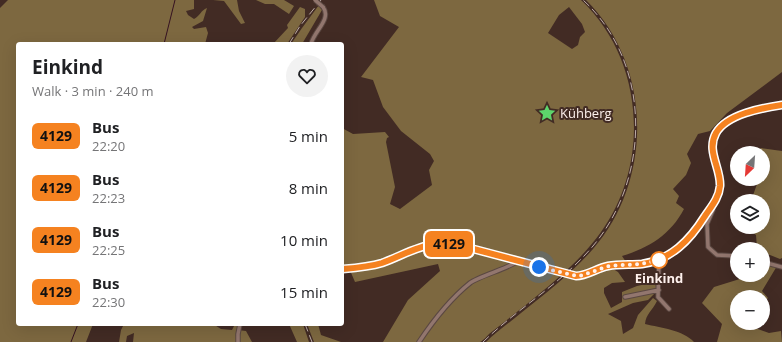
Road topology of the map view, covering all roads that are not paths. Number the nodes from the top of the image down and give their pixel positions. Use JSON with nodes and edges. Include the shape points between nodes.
{"nodes":[{"id":1,"x":315,"y":0,"type":"edge"},
{"id":2,"x":312,"y":42,"type":"edge"},
{"id":3,"x":782,"y":105,"type":"edge"},
{"id":4,"x":713,"y":204,"type":"junction"},
{"id":5,"x":730,"y":256,"type":"edge"},
{"id":6,"x":659,"y":260,"type":"junction"},
{"id":7,"x":517,"y":261,"type":"junction"},
{"id":8,"x":770,"y":264,"type":"edge"},
{"id":9,"x":782,"y":267,"type":"edge"},
{"id":10,"x":344,"y":269,"type":"edge"},
{"id":11,"x":658,"y":290,"type":"junction"},
{"id":12,"x":625,"y":297,"type":"dead end"},
{"id":13,"x":668,"y":309,"type":"dead end"},
{"id":14,"x":240,"y":326,"type":"edge"},
{"id":15,"x":238,"y":342,"type":"edge"},
{"id":16,"x":419,"y":342,"type":"edge"}],
"edges":[{"from":1,"to":2,"type":"street","bridge":true,"via":[[323,7],[326,18]]},
{"from":3,"to":4,"type":"street","via":[[738,116],[725,123],[718,131],[713,150],[720,188]]},
{"from":4,"to":5,"type":"street","via":[[707,224],[708,247],[717,255]]},
{"from":4,"to":6,"type":"street","via":[[686,242]]},
{"from":6,"to":7,"type":"street","via":[[609,266],[580,276]]},
{"from":6,"to":11,"type":"street"},
{"from":7,"to":10,"type":"street","via":[[456,245],[438,244],[428,245],[382,263]]},
{"from":7,"to":16,"type":"street","via":[[471,283],[444,308]]},
{"from":8,"to":9,"type":"street"},
{"from":11,"to":12,"type":"street"},
{"from":11,"to":13,"type":"street","via":[[658,297]]},
{"from":14,"to":15,"type":"street"}]}
